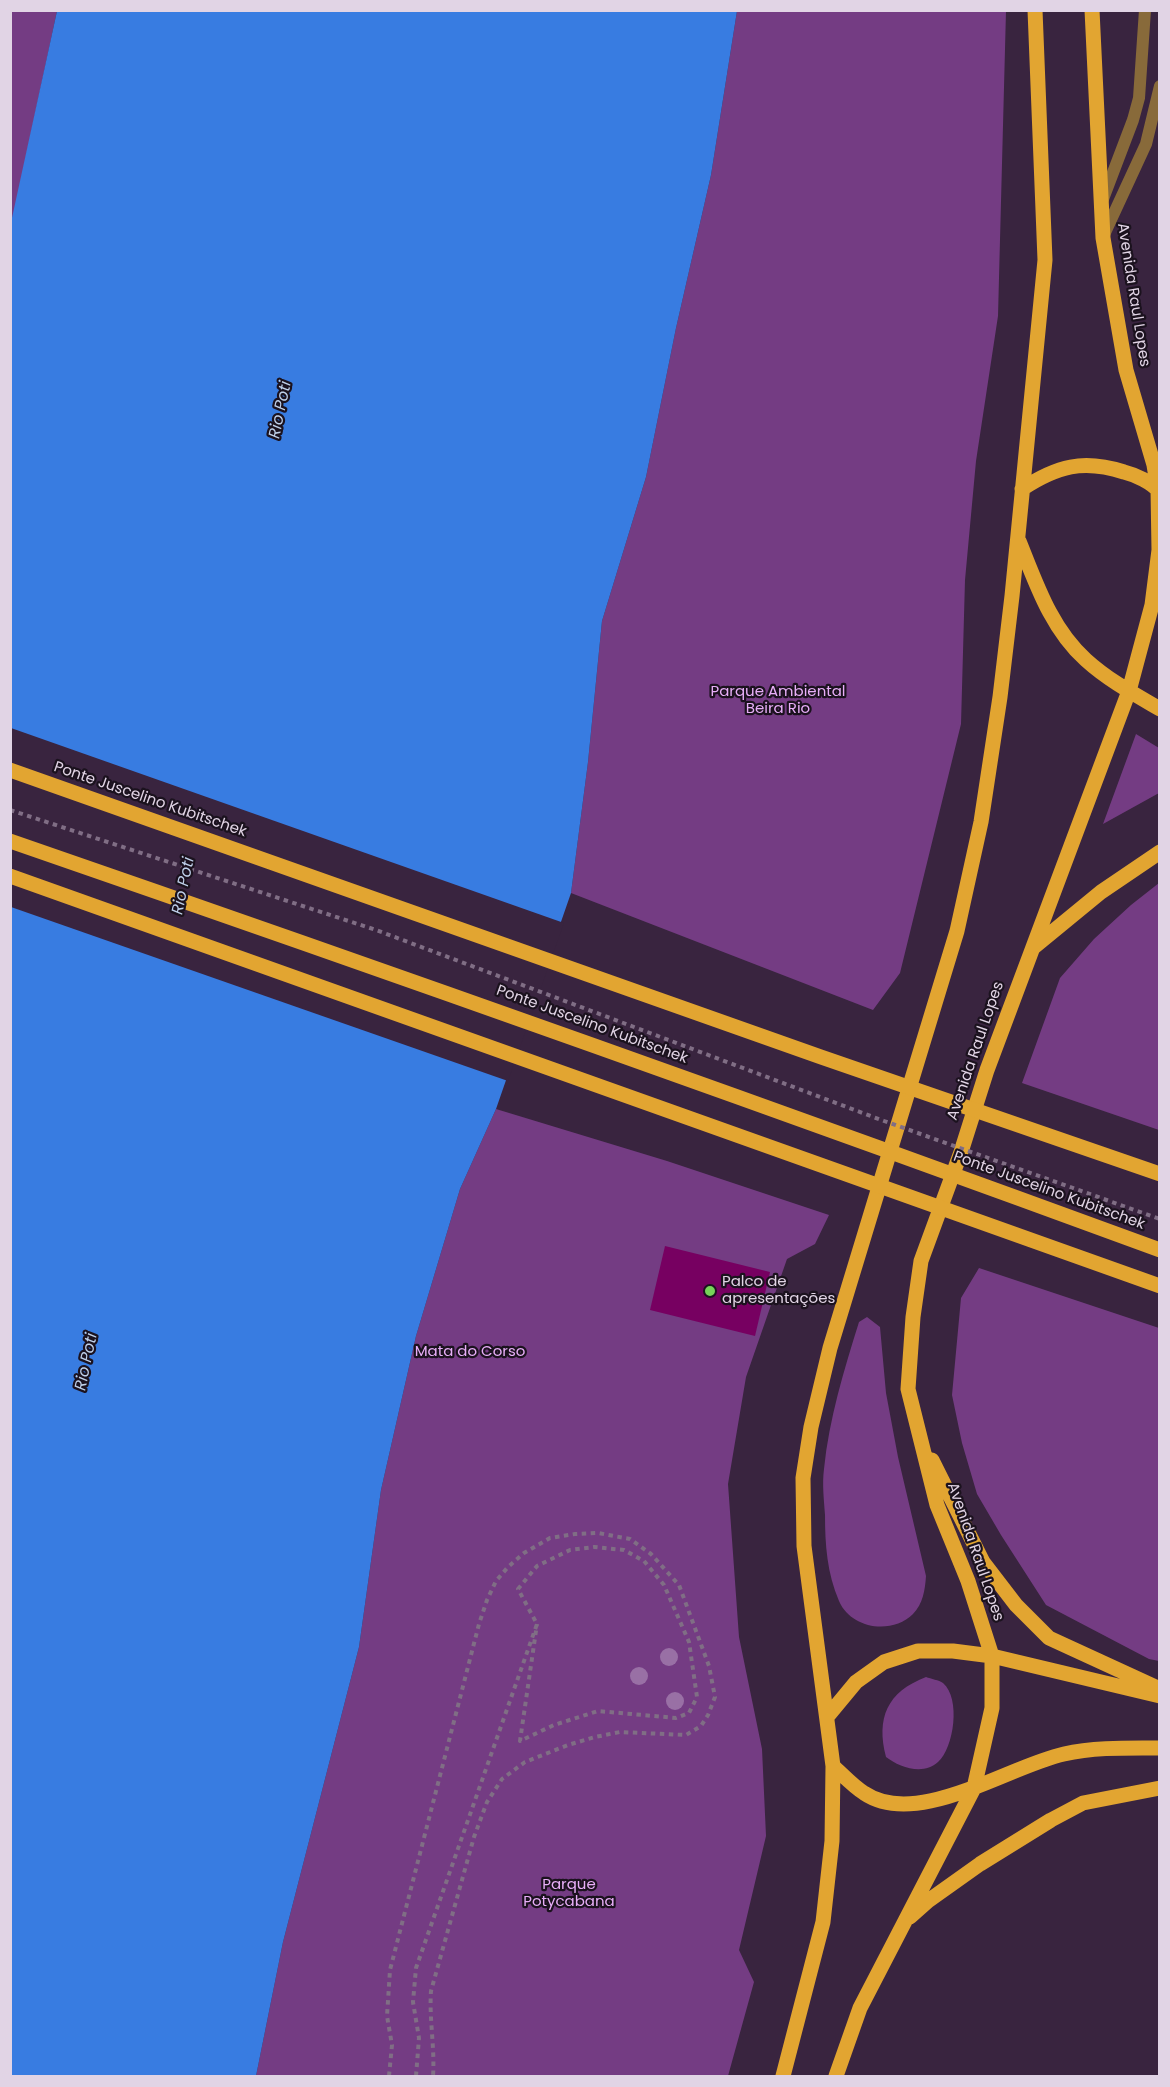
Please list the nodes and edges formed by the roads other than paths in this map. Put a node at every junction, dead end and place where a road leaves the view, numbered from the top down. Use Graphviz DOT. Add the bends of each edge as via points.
graph roads {
  1 [pos="1035,10"];
  2 [pos="1092,10"];
  3 [pos="1145,10"];
  4 [pos="1160,87"];
  5 [pos="1102,200"];
  6 [pos="1103,238"];
  7 [pos="1022,489"];
  8 [pos="1159,491"];
  9 [pos="1017,538"];
  10 [pos="1129,691"];
  11 [pos="1160,709"];
  12 [pos="10,770"];
  13 [pos="10,841"];
  14 [pos="1160,852"];
  15 [pos="10,876"];
  16 [pos="1032,948"];
  17 [pos="1160,1174"];
  18 [pos="1160,1250"];
  19 [pos="1160,1286"];
  20 [pos="920,1436"];
  21 [pos="992,1656"];
  22 [pos="1160,1689"];
  23 [pos="1160,1696"];
  24 [pos="827,1717"];
  25 [pos="1160,1748"];
  26 [pos="833,1766"];
  27 [pos="974,1788"];
  28 [pos="1160,1788"];
  29 [pos="903,1923"];
  30 [pos="841,2060"];
  31 [pos="783,2076"];
  32 [pos="836,2076"];
  33 [pos="843,2076"];
  1 -- 7 [label="main road" via="1045,260"];
  2 -- 5 [label="main road, Avenida Raul Lopes"];
  3 -- 5 [label="lane" via="1139,98"];
  4 -- 6 [label="lane" via="1146,144"];
  5 -- 6 [label="main road, Avenida Raul Lopes"];
  6 -- 8 [label="main road, Avenida Raul Lopes" via="1126,370"];
  7 -- 8 [label="main road" via="1044,474 1085,465 1135,475"];
  7 -- 9 [label="main road"];
  8 -- 10 [label="main road, Avenida Raul Lopes" via="1152,605"];
  9 -- 10 [label="main road" via="1057,626 1085,660"];
  9 -- 24 [label="main road" via="1000,697 981,822 959,920 830,1348 811,1427 803,1478 804,1546"];
  10 -- 11 [label="main road"];
  10 -- 16 [label="main road, Avenida Raul Lopes"];
  12 -- 17 [label="main road, Ponte Juscelino Kubitschek, bridge"];
  13 -- 18 [label="main road, Ponte Juscelino Kubitschek, bridge" via="801,1119"];
  14 -- 16 [label="main road" via="1101,892"];
  15 -- 19 [label="main road, bridge"];
  16 -- 20 [label="main road, Avenida Raul Lopes" via="921,1261 908,1389"];
  20 -- 21 [label="main road, Avenida Raul Lopes" via="937,1505 968,1581"];
  20 -- 22 [label="main road" via="983,1562 1016,1605 1049,1638"];
  21 -- 23 [label="main road"];
  21 -- 24 [label="main road" via="918,1651 884,1662 856,1682"];
  21 -- 27 [label="main road, Avenida Raul Lopes" via="992,1708"];
  24 -- 26 [label="main road"];
  25 -- 27 [label="main road" via="1064,1754 1018,1768"];
  26 -- 27 [label="main road" via="865,1794 893,1805 933,1801"];
  26 -- 31 [label="main road" via="832,1841 823,1922"];
  27 -- 29 [label="main road, Avenida Raul Lopes"];
  28 -- 29 [label="main road" via="1083,1803 1050,1820 972,1870"];
  29 -- 30 [label="main road, Avenida Raul Lopes" via="860,2008"];
  30 -- 32 [label="main road, Avenida Raul Lopes"];
  30 -- 33 [label="lane"];
}
